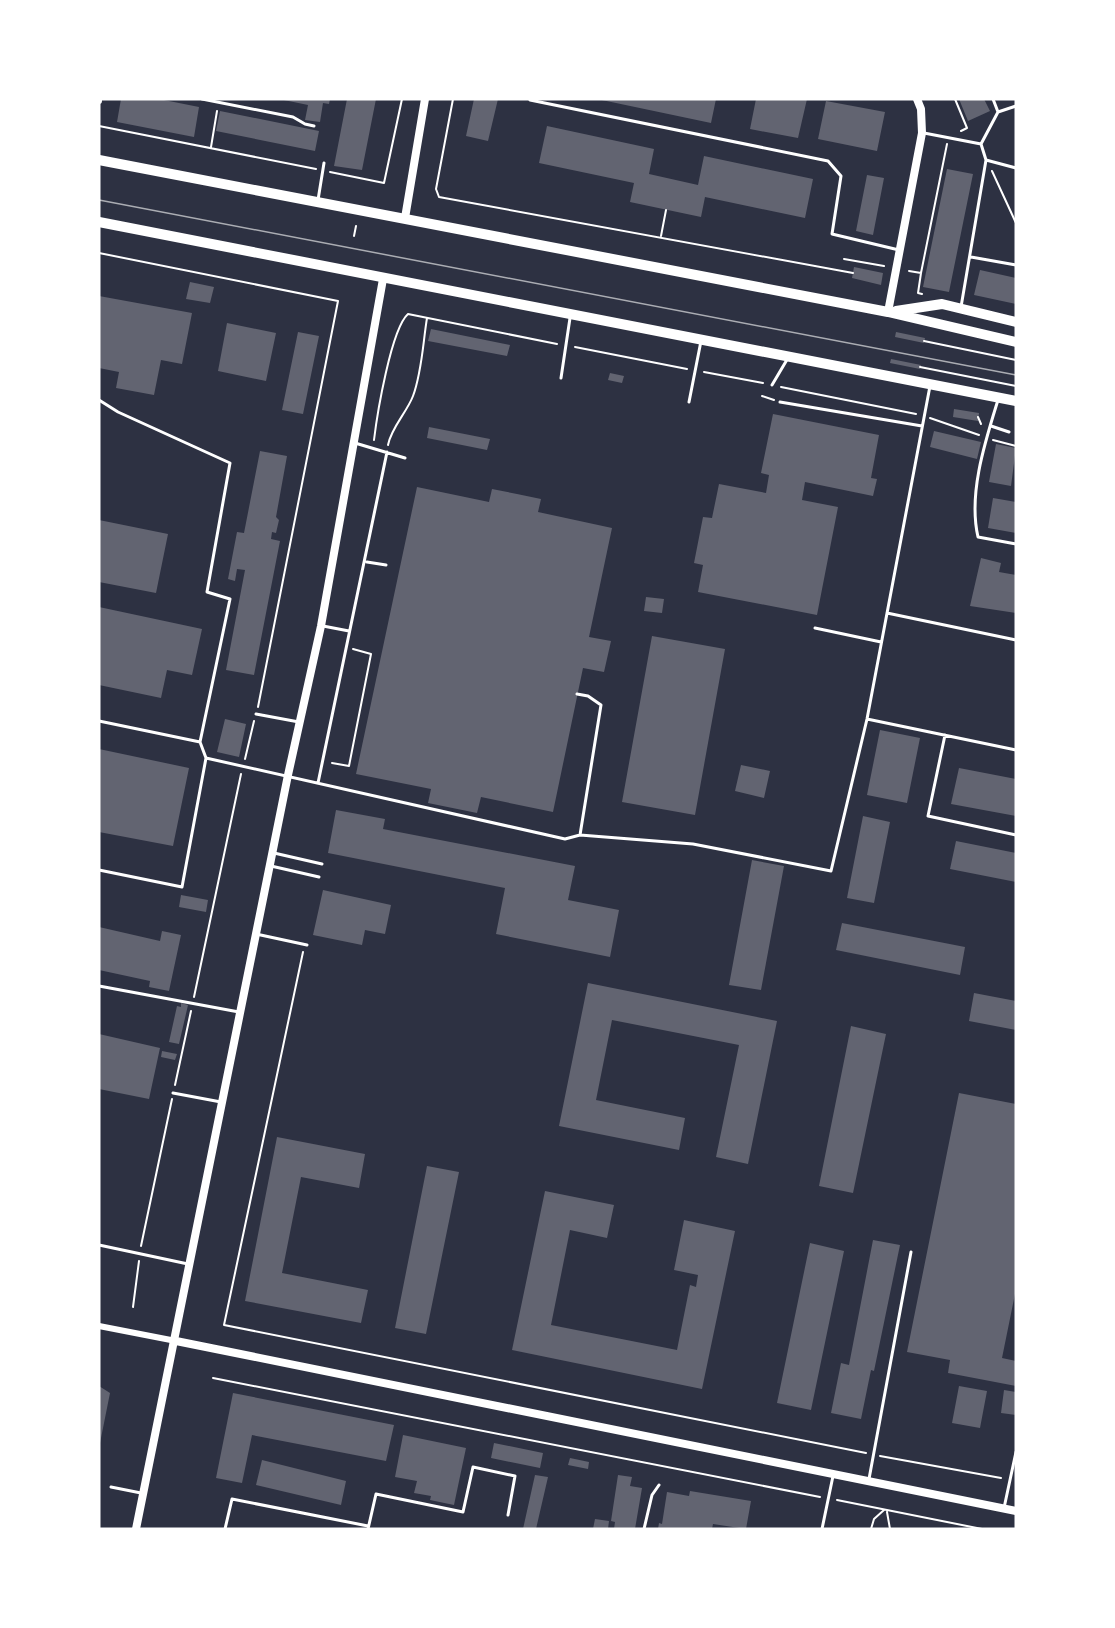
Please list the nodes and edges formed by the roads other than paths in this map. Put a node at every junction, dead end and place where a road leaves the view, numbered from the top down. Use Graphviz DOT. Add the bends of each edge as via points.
graph roads {
  1 [pos="202,99"];
  2 [pos="425,99"];
  3 [pos="917,99"];
  4 [pos="993,99"];
  5 [pos="213,100"];
  6 [pos="530,100"];
  7 [pos="1016,106"];
  8 [pos="998,112"];
  9 [pos="314,126"];
  10 [pos="922,133"];
  11 [pos="981,144"];
  12 [pos="99,160"];
  13 [pos="986,160"];
  14 [pos="324,163"];
  15 [pos="1016,168"];
  16 [pos="318,202"];
  17 [pos="405,218"];
  18 [pos="99,222"];
  19 [pos="900,250"];
  20 [pos="971,257"];
  21 [pos="1016,265"];
  22 [pos="383,279"];
  23 [pos="960,309"];
  24 [pos="888,312"];
  25 [pos="571,316"];
  26 [pos="1016,322"];
  27 [pos="701,340"];
  28 [pos="1016,342"];
  29 [pos="789,357"];
  30 [pos="561,378"];
  31 [pos="771,385"];
  32 [pos="930,385"];
  33 [pos="999,399"];
  34 [pos="99,400"];
  35 [pos="1016,401"];
  36 [pos="689,402"];
  37 [pos="780,402"];
  38 [pos="922,426"];
  39 [pos="990,426"];
  40 [pos="1009,432"];
  41 [pos="354,442"];
  42 [pos="387,452"];
  43 [pos="405,458"];
  44 [pos="1016,544"];
  45 [pos="366,562"];
  46 [pos="386,566"];
  47 [pos="887,613"];
  48 [pos="321,626"];
  49 [pos="815,628"];
  50 [pos="350,631"];
  51 [pos="1016,640"];
  52 [pos="881,642"];
  53 [pos="577,694"];
  54 [pos="256,714"];
  55 [pos="867,719"];
  56 [pos="99,721"];
  57 [pos="300,722"];
  58 [pos="945,735"];
  59 [pos="200,742"];
  60 [pos="1016,750"];
  61 [pos="206,758"];
  62 [pos="288,775"];
  63 [pos="318,783"];
  64 [pos="580,834"];
  65 [pos="1016,835"];
  66 [pos="272,853"];
  67 [pos="322,864"];
  68 [pos="270,866"];
  69 [pos="99,870"];
  70 [pos="320,877"];
  71 [pos="256,934"];
  72 [pos="306,944"];
  73 [pos="99,986"];
  74 [pos="240,1012"];
  75 [pos="173,1093"];
  76 [pos="222,1102"];
  77 [pos="99,1245"];
  78 [pos="911,1252"];
  79 [pos="190,1264"];
  80 [pos="99,1326"];
  81 [pos="176,1341"];
  82 [pos="1016,1452"];
  83 [pos="833,1474"];
  84 [pos="869,1481"];
  85 [pos="659,1485"];
  86 [pos="111,1487"];
  87 [pos="144,1493"];
  88 [pos="1004,1509"];
  89 [pos="1016,1511"];
  90 [pos="508,1515"];
  91 [pos="368,1527"];
  92 [pos="136,1529"];
  93 [pos="225,1529"];
  94 [pos="644,1529"];
  95 [pos="822,1529"];
  1 -- 5 [label="lane"];
  2 -- 17 [label="street"];
  3 -- 10 [label="street"];
  4 -- 8 [label="lane"];
  5 -- 9 [label="lane" via="293,117"];
  6 -- 19 [label="lane" via="828,161 841,176 832,234"];
  7 -- 8 [label="lane"];
  8 -- 11 [label="lane"];
  10 -- 11 [label="lane"];
  10 -- 19 [label="street"];
  11 -- 13 [label="lane"];
  12 -- 16 [label="main road"];
  13 -- 15 [label="lane"];
  13 -- 20 [label="lane"];
  14 -- 16 [label="lane"];
  16 -- 17 [label="main road"];
  17 -- 24 [label="main road"];
  18 -- 22 [label="main road"];
  19 -- 24 [label="street"];
  20 -- 21 [label="lane"];
  20 -- 23 [label="lane"];
  22 -- 25 [label="main road"];
  22 -- 41 [label="street"];
  23 -- 24 [label="main road" via="942,304"];
  23 -- 26 [label="main road"];
  24 -- 28 [label="main road"];
  25 -- 27 [label="main road"];
  25 -- 30 [label="lane"];
  27 -- 29 [label="main road"];
  27 -- 36 [label="lane"];
  29 -- 31 [label="lane"];
  29 -- 32 [label="main road"];
  32 -- 33 [label="main road"];
  32 -- 38 [label="lane"];
  33 -- 35 [label="main road"];
  33 -- 39 [label="lane"];
  34 -- 59 [label="lane" via="230,463 207,592 230,599"];
  37 -- 38 [label="lane"];
  38 -- 47 [label="lane"];
  39 -- 40 [label="lane"];
  39 -- 44 [label="lane" via="974,519 978,537"];
  41 -- 42 [label="lane"];
  41 -- 48 [label="street"];
  42 -- 43 [label="lane"];
  42 -- 45 [label="lane"];
  45 -- 46 [label="lane"];
  45 -- 50 [label="lane"];
  47 -- 51 [label="lane"];
  47 -- 52 [label="lane"];
  48 -- 50 [label="lane"];
  48 -- 57 [label="street"];
  49 -- 52 [label="lane"];
  50 -- 63 [label="lane"];
  52 -- 55 [label="lane"];
  53 -- 64 [label="lane" via="601,705"];
  54 -- 57 [label="lane"];
  55 -- 58 [label="lane"];
  55 -- 64 [label="lane" via="831,871 693,844"];
  56 -- 59 [label="lane"];
  57 -- 62 [label="street"];
  58 -- 60 [label="lane"];
  58 -- 65 [label="lane" via="928,816"];
  59 -- 61 [label="lane"];
  61 -- 62 [label="lane"];
  61 -- 69 [label="lane" via="182,887"];
  62 -- 63 [label="lane"];
  62 -- 66 [label="street"];
  63 -- 64 [label="lane" via="566,839"];
  66 -- 67 [label="lane"];
  66 -- 68 [label="street"];
  68 -- 70 [label="lane"];
  68 -- 71 [label="street"];
  71 -- 72 [label="lane"];
  71 -- 74 [label="street"];
  73 -- 74 [label="lane"];
  74 -- 76 [label="street"];
  75 -- 76 [label="lane"];
  76 -- 79 [label="street"];
  77 -- 79 [label="lane"];
  78 -- 84 [label="lane"];
  79 -- 81 [label="street"];
  80 -- 81 [label="street"];
  81 -- 83 [label="street"];
  81 -- 87 [label="street"];
  82 -- 88 [label="lane"];
  83 -- 84 [label="street"];
  83 -- 95 [label="lane"];
  84 -- 88 [label="street"];
  85 -- 94 [label="lane" via="652,1495"];
  86 -- 87 [label="lane"];
  87 -- 92 [label="street"];
  88 -- 89 [label="street"];
  90 -- 91 [label="lane" via="515,1476 473,1467 463,1512 375,1494"];
  91 -- 93 [label="lane" via="232,1499"];
}
